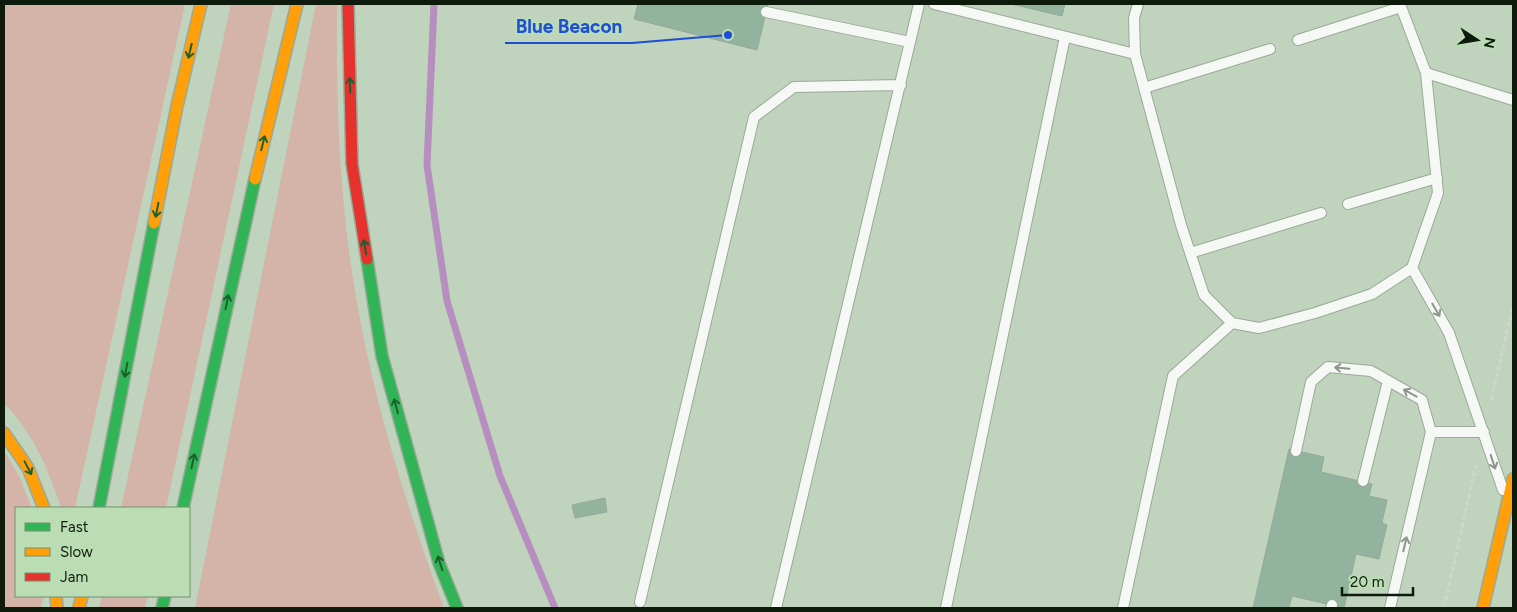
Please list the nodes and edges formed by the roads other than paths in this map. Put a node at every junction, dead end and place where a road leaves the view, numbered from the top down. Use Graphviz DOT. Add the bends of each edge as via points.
graph roads {
  1 [pos="201,4"];
  2 [pos="297,4"];
  3 [pos="348,4"];
  4 [pos="919,4"];
  5 [pos="934,4"];
  6 [pos="1138,4"];
  7 [pos="1400,5"];
  8 [pos="766,12"];
  9 [pos="1065,37"];
  10 [pos="1298,40"];
  11 [pos="910,42"];
  12 [pos="1270,49"];
  13 [pos="1134,54"];
  14 [pos="1426,73"];
  15 [pos="901,85"];
  16 [pos="1144,88"];
  17 [pos="1513,100"];
  18 [pos="1437,178"];
  19 [pos="1348,204"];
  20 [pos="1321,213"];
  21 [pos="1190,253"];
  22 [pos="1412,268"];
  23 [pos="1232,323"];
  24 [pos="1388,381"];
  25 [pos="1431,432"];
  26 [pos="1484,432"];
  27 [pos="4,433"];
  28 [pos="1296,451"];
  29 [pos="1513,479"];
  30 [pos="1363,482"];
  31 [pos="1508,504"];
  32 [pos="44,507"];
  33 [pos="99,507"];
  34 [pos="183,507"];
  35 [pos="640,602"];
  36 [pos="457,608"];
  37 [pos="776,608"];
  38 [pos="946,608"];
  39 [pos="1123,608"];
  40 [pos="1390,608"];
  41 [pos="1483,608"];
  1 -- 33 [label="main road, one-way" via="177,106"];
  34 -- 2 [label="main road, one-way" via="247,211"];
  36 -- 3 [label="main road, one-way" via="439,563 382,356 352,164"];
  4 -- 11 [label="lane"];
  5 -- 9 [label="lane"];
  6 -- 13 [label="lane" via="1134,18"];
  7 -- 10 [label="lane"];
  7 -- 14 [label="lane"];
  8 -- 11 [label="lane"];
  9 -- 13 [label="lane"];
  9 -- 38 [label="lane"];
  11 -- 15 [label="lane"];
  12 -- 16 [label="lane"];
  13 -- 16 [label="lane"];
  14 -- 17 [label="lane"];
  14 -- 18 [label="lane"];
  15 -- 35 [label="lane" via="794,87 754,117"];
  15 -- 37 [label="lane"];
  16 -- 21 [label="lane"];
  18 -- 19 [label="lane"];
  18 -- 22 [label="lane" via="1438,193"];
  20 -- 21 [label="lane"];
  21 -- 23 [label="lane" via="1204,295"];
  22 -- 23 [label="lane" via="1372,294 1315,313 1259,328"];
  22 -- 26 [label="lane, one-way" via="1449,333"];
  23 -- 39 [label="lane" via="1173,376"];
  25 -- 24 [label="lane, one-way" via="1422,400"];
  24 -- 28 [label="lane, one-way" via="1370,371 1328,367 1310,382"];
  24 -- 30 [label="lane"];
  25 -- 26 [label="lane"];
  40 -- 25 [label="lane, one-way"];
  26 -- 31 [label="lane, one-way"];
  27 -- 32 [label="main road, one-way" via="16,445 38,488"];
  29 -- 31 [label="main road"];
  31 -- 41 [label="main road"];
}
